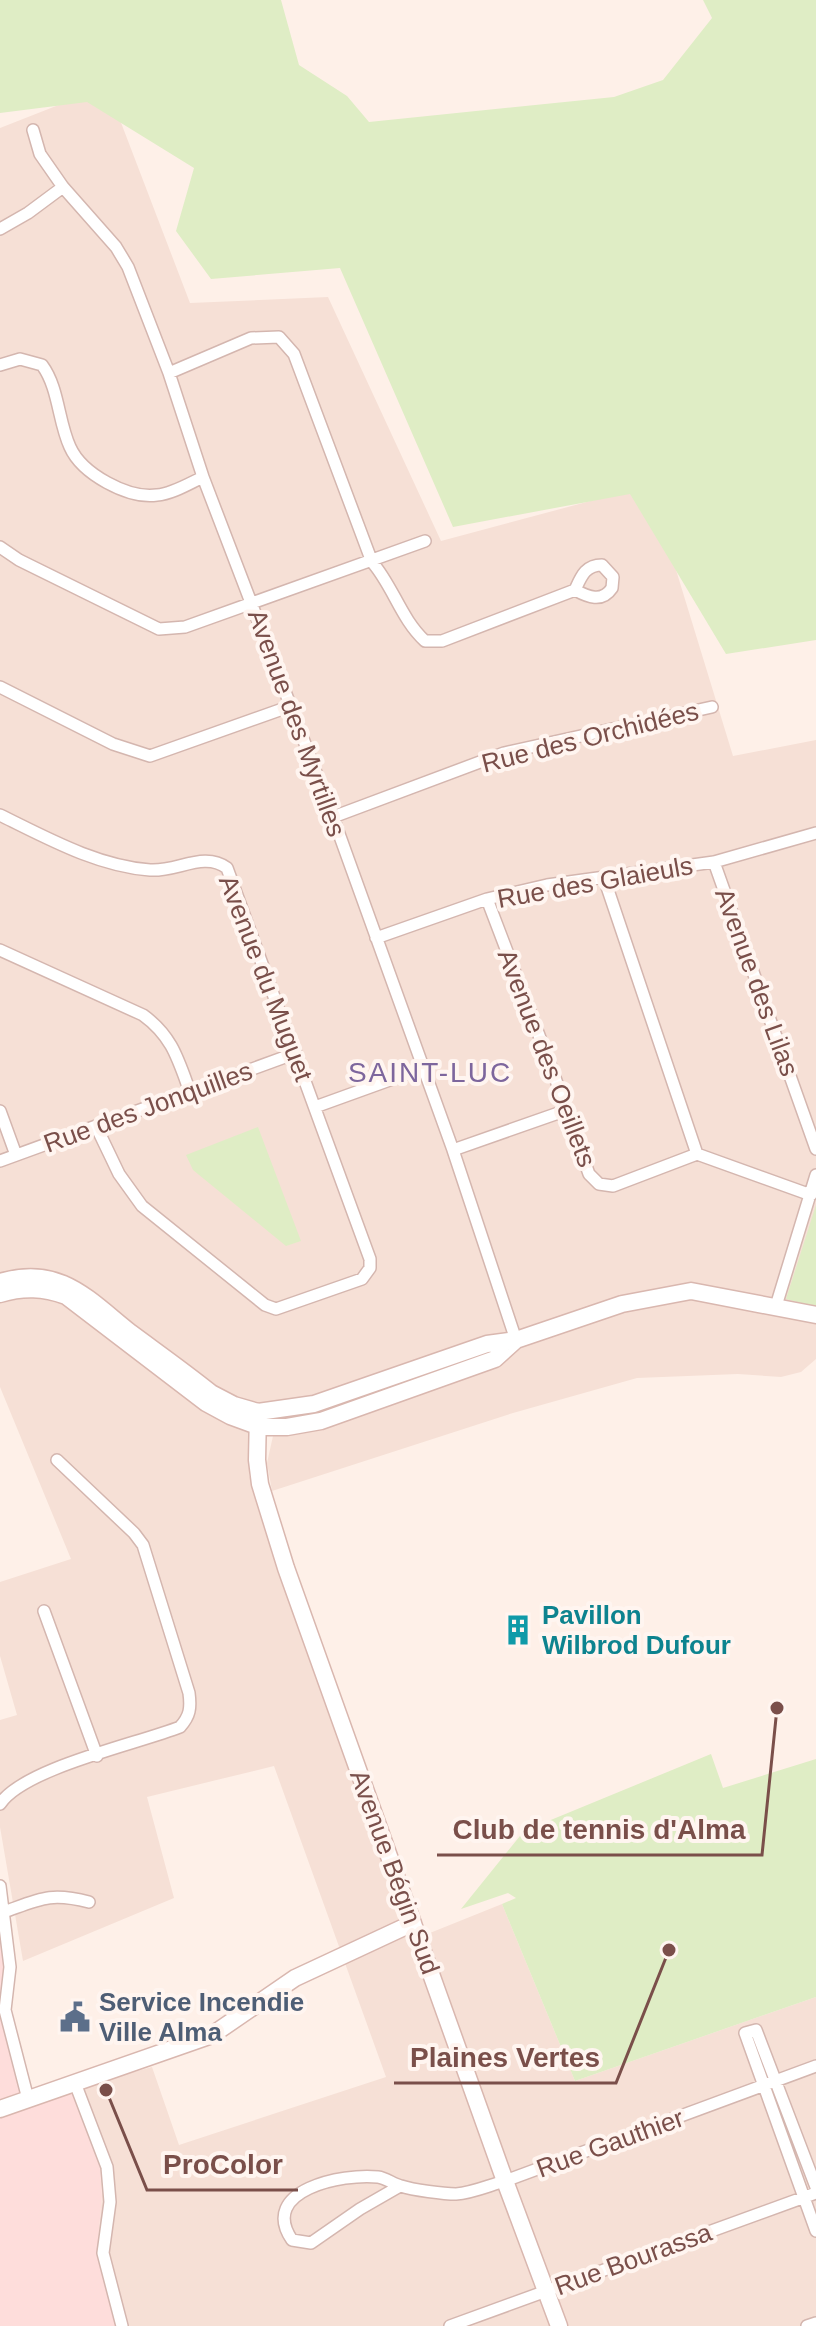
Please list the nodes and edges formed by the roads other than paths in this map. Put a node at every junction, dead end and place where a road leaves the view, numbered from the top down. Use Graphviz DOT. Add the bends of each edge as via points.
graph roads {
  1 [pos="33,130"];
  2 [pos="63,187"];
  3 [pos="0,229"];
  4 [pos="0,365"];
  5 [pos="169,373"];
  6 [pos="203,477"];
  7 [pos="425,541"];
  8 [pos="0,547"];
  9 [pos="372,562"];
  10 [pos="575,590"];
  11 [pos="253,603"];
  12 [pos="0,687"];
  13 [pos="291,706"];
  14 [pos="712,707"];
  15 [pos="0,815"];
  16 [pos="333,817"];
  17 [pos="816,833"];
  18 [pos="714,862"];
  19 [pos="604,878"];
  20 [pos="487,899"];
  21 [pos="376,938"];
  22 [pos="0,950"];
  23 [pos="296,1053"];
  24 [pos="423,1068"];
  25 [pos="190,1092"];
  26 [pos="315,1107"];
  27 [pos="567,1110"];
  28 [pos="0,1111"];
  29 [pos="810,1114"];
  30 [pos="96,1126"];
  31 [pos="816,1149"];
  32 [pos="453,1150"];
  33 [pos="697,1154"];
  34 [pos="16,1155"];
  35 [pos="0,1161"];
  36 [pos="816,1175"];
  37 [pos="811,1195"];
  38 [pos="0,1282"];
  39 [pos="0,1294"];
  40 [pos="776,1306"];
  41 [pos="816,1315"];
  42 [pos="516,1340"];
  43 [pos="259,1420"];
  44 [pos="57,1460"];
  45 [pos="44,1611"];
  46 [pos="97,1756"];
  47 [pos="0,1804"];
  48 [pos="0,1886"];
  49 [pos="89,1902"];
  50 [pos="4,1912"];
  51 [pos="413,1923"];
  52 [pos="816,2066"];
  53 [pos="775,2082"];
  54 [pos="75,2083"];
  55 [pos="762,2087"];
  56 [pos="28,2099"];
  57 [pos="0,2109"];
  58 [pos="505,2181"];
  59 [pos="400,2186"];
  60 [pos="816,2190"];
  61 [pos="804,2198"];
  62 [pos="816,2231"];
  63 [pos="546,2291"];
  64 [pos="816,2323"];
  65 [pos="122,2326"];
  66 [pos="450,2326"];
  67 [pos="559,2326"];
  68 [pos="807,2326"];
  1 -- 2 [label="street, Avenue des Myrtilles" via="40,154"];
  2 -- 3 [label="street"];
  2 -- 5 [label="street, Avenue des Myrtilles" via="128,267"];
  4 -- 6 [label="street" via="20,359 42,365 70,448 104,481 157,496"];
  5 -- 6 [label="street, Avenue des Myrtilles"];
  5 -- 9 [label="street" via="251,338 279,337 294,354"];
  6 -- 11 [label="street, Avenue des Myrtilles"];
  7 -- 9 [label="street"];
  8 -- 11 [label="street" via="159,629 185,627"];
  9 -- 10 [label="street" via="412,629 425,641 452,637"];
  9 -- 11 [label="street"];
  11 -- 13 [label="street, Avenue des Myrtilles"];
  12 -- 13 [label="street" via="113,744 150,756"];
  13 -- 16 [label="street, Avenue des Myrtilles"];
  14 -- 16 [label="street, Rue des Orchidées" via="504,753"];
  15 -- 23 [label="street, Avenue du Muguet" via="116,866 165,870 210,861 227,868"];
  16 -- 21 [label="street, Avenue des Myrtilles"];
  17 -- 18 [label="street, Rue des Glaieuls"];
  18 -- 19 [label="street, Rue des Glaieuls"];
  18 -- 29 [label="street, Avenue des Lilas"];
  19 -- 20 [label="street, Rue des Glaieuls"];
  19 -- 33 [label="street"];
  20 -- 21 [label="street, Rue des Glaieuls"];
  20 -- 27 [label="street, Avenue des Oeillets"];
  21 -- 24 [label="street, Avenue des Myrtilles"];
  22 -- 25 [label="street" via="159,1026"];
  23 -- 25 [label="street, Rue des Jonquilles"];
  23 -- 26 [label="street, Avenue du Muguet"];
  24 -- 26 [label="street"];
  24 -- 32 [label="street, Avenue des Myrtilles"];
  25 -- 30 [label="street, Rue des Jonquilles"];
  26 -- 30 [label="street, Avenue du Muguet" via="370,1268 362,1279 276,1309 142,1206"];
  27 -- 32 [label="street"];
  27 -- 33 [label="street, Avenue des Oeillets" via="589,1174 599,1184 613,1186"];
  28 -- 34 [label="street"];
  29 -- 31 [label="street, Avenue des Lilas"];
  30 -- 34 [label="street, Rue des Jonquilles"];
  32 -- 42 [label="street, Avenue des Myrtilles"];
  33 -- 37 [label="street"];
  34 -- 35 [label="street, Rue des Jonquilles"];
  36 -- 37 [label="street"];
  37 -- 40 [label="street"];
  38 -- 43 [label="street" via="40,1276 74,1287 211,1393"];
  39 -- 43 [label="street" via="19,1288 66,1296 206,1403 230,1416"];
  40 -- 41 [label="street"];
  40 -- 42 [label="street" via="691,1291 622,1304"];
  42 -- 43 [label="street" via="495,1359 321,1421 287,1427"];
  43 -- 51 [label="street, Avenue Bégin Sud" via="257,1460 264,1498"];
  44 -- 46 [label="street" via="143,1545 189,1693 191,1708 180,1727"];
  45 -- 46 [label="street"];
  46 -- 47 [label="street" via="29,1780"];
  48 -- 50 [label="street"];
  49 -- 50 [label="street" via="50,1896"];
  50 -- 56 [label="street" via="10,1967 5,2010"];
  51 -- 54 [label="street" via="295,1978 212,2035"];
  51 -- 58 [label="street, Avenue Bégin Sud"];
  52 -- 53 [label="street, Rue Gauthier"];
  53 -- 55 [label="street, Rue Gauthier"];
  53 -- 55 [label="street" via="756,2030 745,2033"];
  53 -- 60 [label="street"];
  54 -- 56 [label="street"];
  54 -- 65 [label="street" via="107,2167 110,2202 103,2253"];
  55 -- 58 [label="street, Rue Gauthier"];
  55 -- 61 [label="street"];
  56 -- 57 [label="street"];
  58 -- 59 [label="street, Rue Gauthier" via="456,2194"];
  58 -- 63 [label="street, Avenue Bégin Sud"];
  59 -- 59 [label="street, Rue Gauthier" via="381,2177 364,2177 314,2187 291,2198 284,2210 284,2228 292,2240 311,2243"];
  60 -- 61 [label="street, Rue Bourassa"];
  61 -- 62 [label="street"];
  61 -- 63 [label="street, Rue Bourassa"];
  63 -- 66 [label="street, Rue Bourassa"];
  63 -- 67 [label="street, Avenue Bégin Sud"];
  64 -- 68 [label="street"];
}
